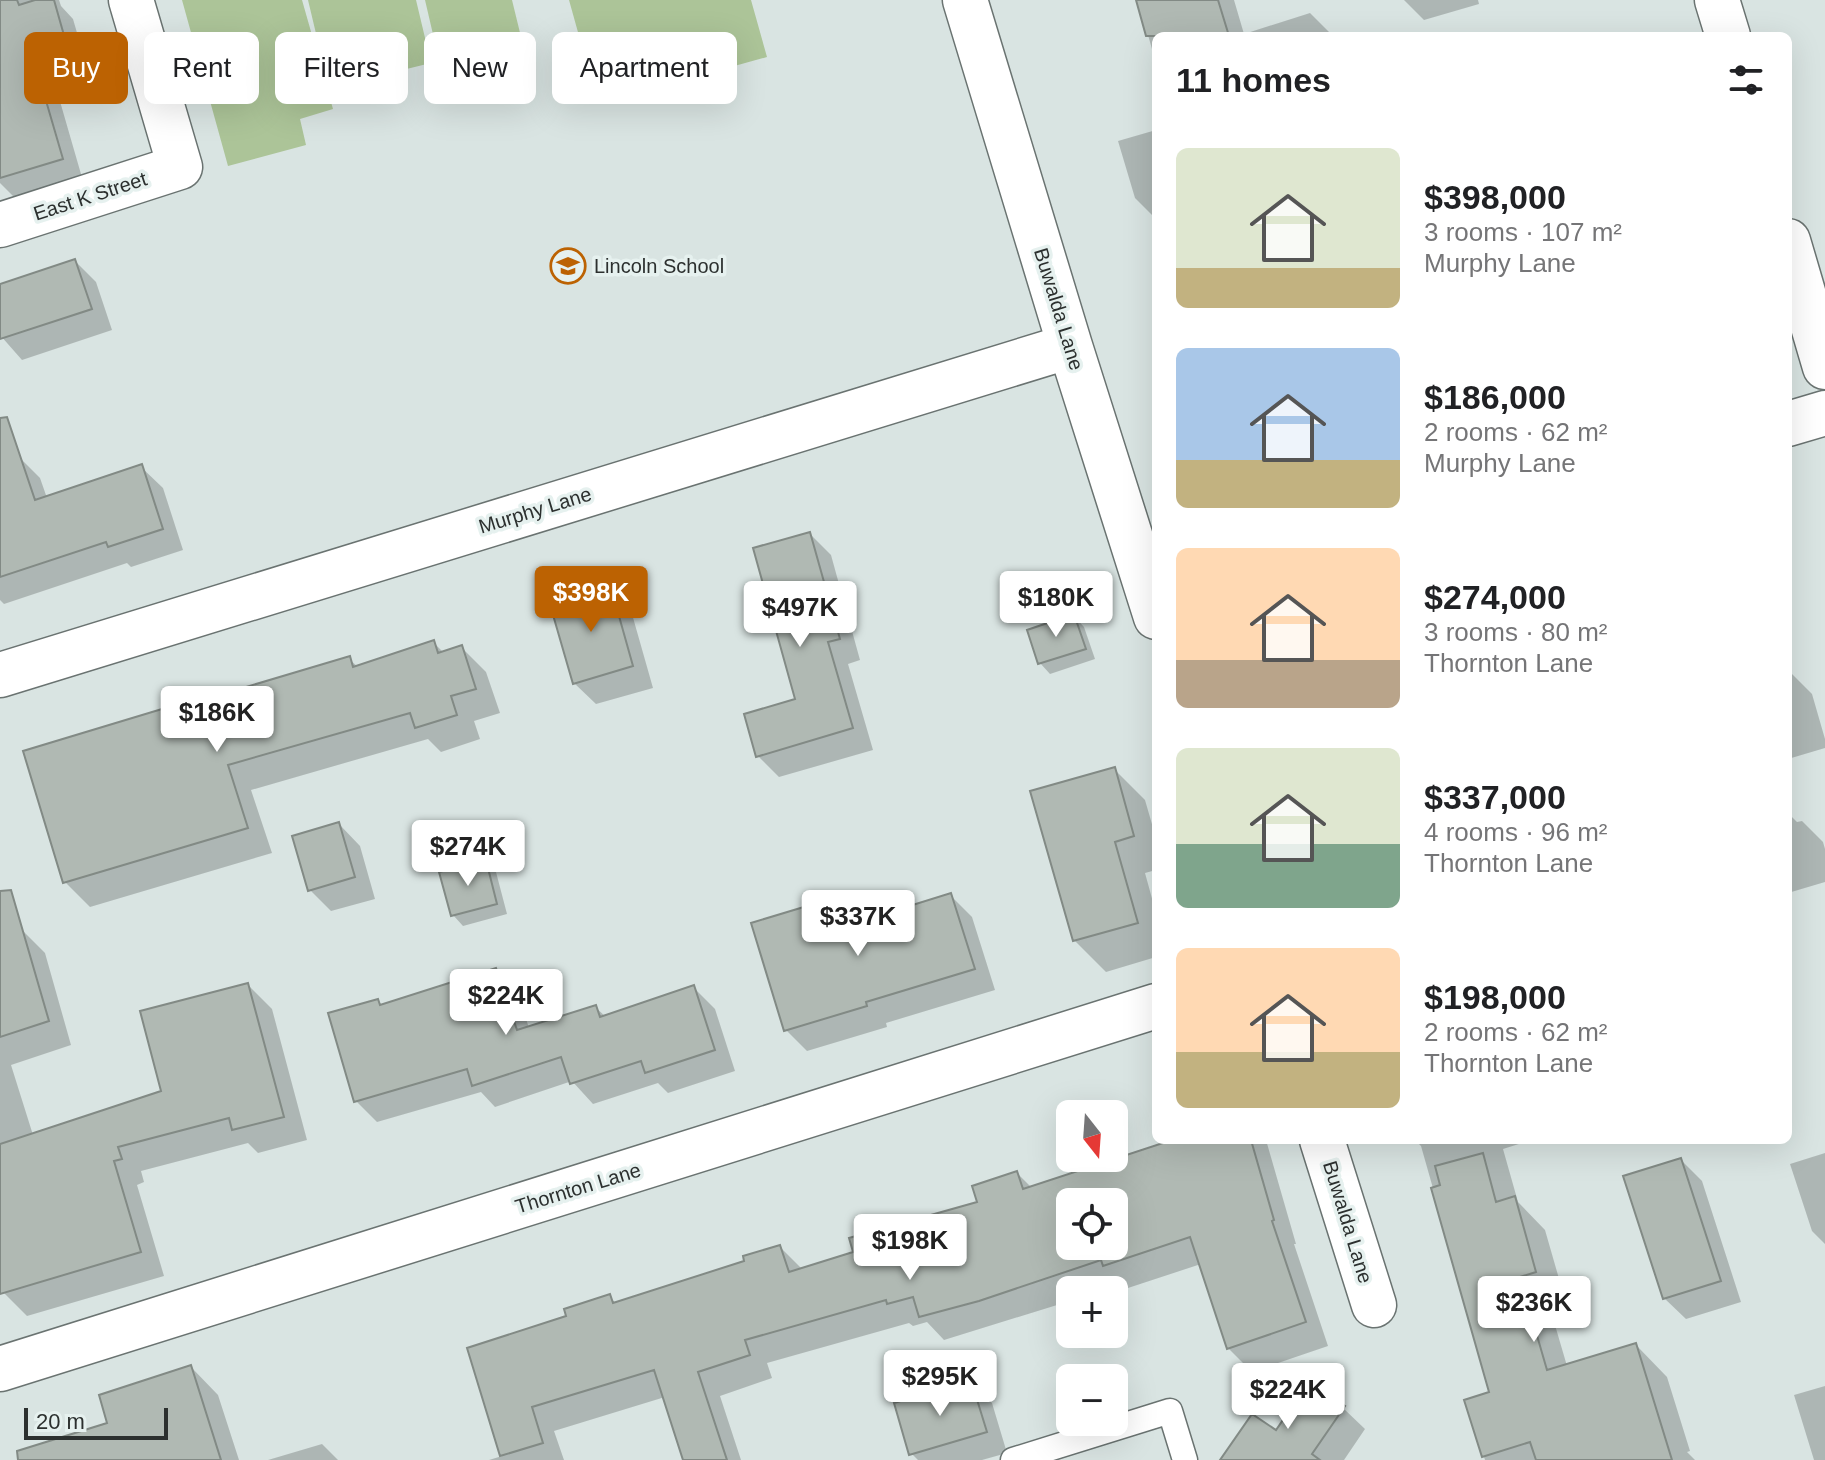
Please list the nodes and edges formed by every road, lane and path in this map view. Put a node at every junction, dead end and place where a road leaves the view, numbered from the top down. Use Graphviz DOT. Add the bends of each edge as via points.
graph roads {
  1 [pos="131,0"];
  2 [pos="965,0"];
  3 [pos="1717,0"];
  4 [pos="1727,32"];
  5 [pos="0,225"];
  6 [pos="1792,255"];
  7 [pos="1070,346"];
  8 [pos="1825,367"];
  9 [pos="1825,413"];
  10 [pos="1792,423"];
  11 [pos="1152,604"];
  12 [pos="0,675"];
  13 [pos="1152,1007"];
  14 [pos="1323,1144"];
  15 [pos="1374,1305"];
  16 [pos="0,1369"];
  17 [pos="1013,1460"];
  18 [pos="1185,1460"];
  1 -- 5 [label="street, East K Street" via="180,167"];
  2 -- 7 [label="street, Buwalda Lane"];
  3 -- 4 [label="street"];
  6 -- 8 [label="street"];
  7 -- 11 [label="street, Buwalda Lane"];
  7 -- 12 [label="street, Murphy Lane"];
  9 -- 10 [label="street"];
  13 -- 16 [label="street, Thornton Lane"];
  14 -- 15 [label="street, Buwalda Lane"];
  17 -- 18 [label="lane" via="1170,1411"];
}
